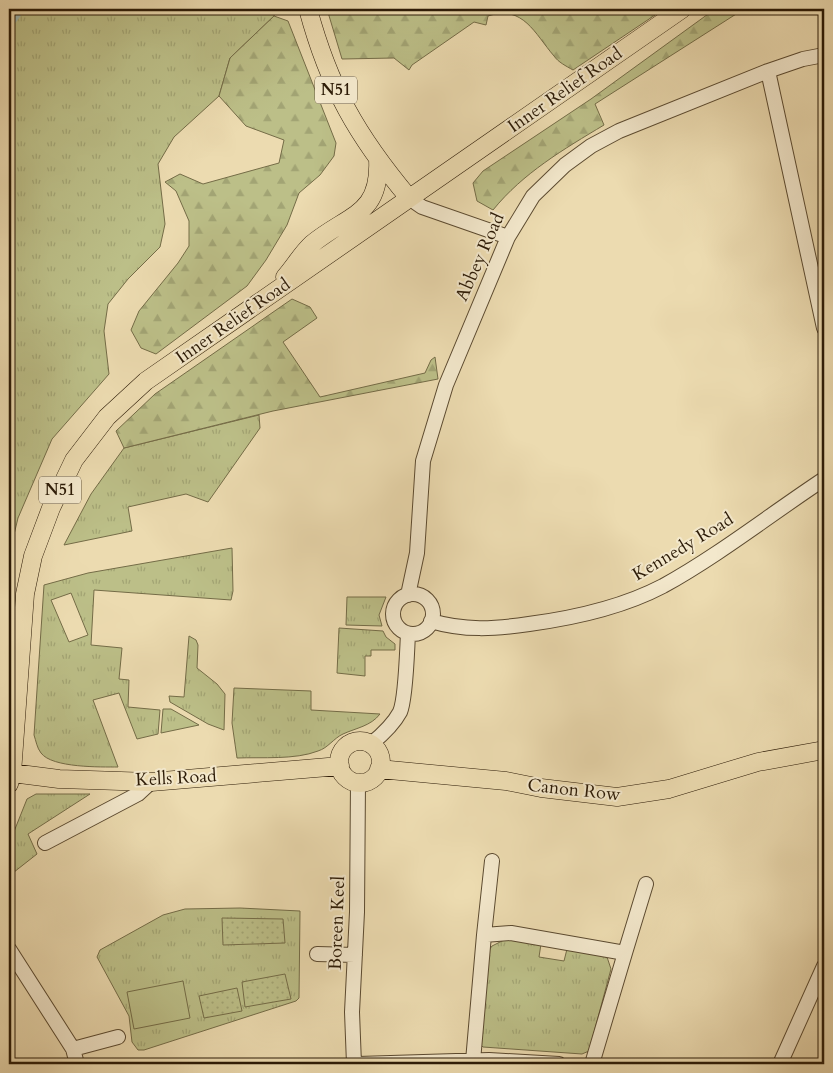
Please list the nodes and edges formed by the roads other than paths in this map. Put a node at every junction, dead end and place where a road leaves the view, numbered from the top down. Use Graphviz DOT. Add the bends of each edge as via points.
graph roads {
  1 [pos="682,9"];
  2 [pos="309,11"];
  3 [pos="824,55"];
  4 [pos="768,71"];
  5 [pos="378,159"];
  6 [pos="409,198"];
  7 [pos="508,237"];
  8 [pos="270,296"];
  9 [pos="824,328"];
  10 [pos="824,479"];
  11 [pos="408,595"];
  12 [pos="431,621"];
  13 [pos="408,634"];
  14 [pos="371,744"];
  15 [pos="824,750"];
  16 [pos="340,766"];
  17 [pos="379,769"];
  18 [pos="10,779"];
  19 [pos="151,782"];
  20 [pos="358,782"];
  21 [pos="45,843"];
  22 [pos="492,861"];
  23 [pos="646,884"];
  24 [pos="484,934"];
  25 [pos="9,949"];
  26 [pos="625,953"];
  27 [pos="317,954"];
  28 [pos="355,955"];
  29 [pos="824,966"];
  30 [pos="118,1037"];
  31 [pos="73,1049"];
  32 [pos="473,1061"];
  33 [pos="523,1063"];
  34 [pos="77,1064"];
  35 [pos="356,1064"];
  36 [pos="559,1064"];
  37 [pos="592,1064"];
  38 [pos="780,1064"];
  1 -- 6 [label="main road, Inner Relief Road"];
  2 -- 5 [label="main road, N51" via="342,103"];
  3 -- 4 [label="street, Abbey Road"];
  4 -- 7 [label="street, Abbey Road" via="668,110 591,146 539,190"];
  4 -- 9 [label="street"];
  5 -- 6 [label="main road, N51"];
  5 -- 8 [label="main road" via="377,184 368,205 311,245"];
  6 -- 7 [label="street" via="422,207"];
  6 -- 8 [label="main road, Inner Relief Road / N51"];
  7 -- 11 [label="street, Abbey Road" via="446,385 423,461 417,553"];
  8 -- 18 [label="main road, Inner Relief Road / N51" via="146,381 107,417 74,460 51,508 25,594"];
  10 -- 12 [label="street, Kennedy Road" via="663,585 620,604 506,627 476,629"];
  11 -- 12 [label="street" via="420,596 430,604"];
  11 -- 13 [label="street" via="397,602 393,614 397,626"];
  12 -- 13 [label="street" via="424,630"];
  13 -- 14 [label="street" via="400,711 389,728"];
  14 -- 16 [label="main road" via="358,741 346,747 339,759"];
  14 -- 17 [label="main road" via="380,755"];
  15 -- 17 [label="main road, Canon Row" via="758,762 669,789 617,798 488,779"];
  16 -- 19 [label="main road, Kells Road"];
  16 -- 20 [label="main road" via="346,777"];
  17 -- 20 [label="main road" via="371,779"];
  18 -- 19 [label="main road, Kells Road"];
  19 -- 21 [label="street" via="138,794"];
  20 -- 28 [label="street, Boreen Keel"];
  22 -- 24 [label="street"];
  23 -- 26 [label="street"];
  24 -- 26 [label="street" via="511,933"];
  24 -- 32 [label="street"];
  25 -- 31 [label="street"];
  26 -- 37 [label="street"];
  27 -- 28 [label="street"];
  28 -- 35 [label="street, Boreen Keel" via="352,1012"];
  29 -- 38 [label="street"];
  30 -- 31 [label="street"];
  31 -- 34 [label="street"];
  32 -- 33 [label="street"];
  32 -- 35 [label="street"];
  33 -- 36 [label="street"];
}
